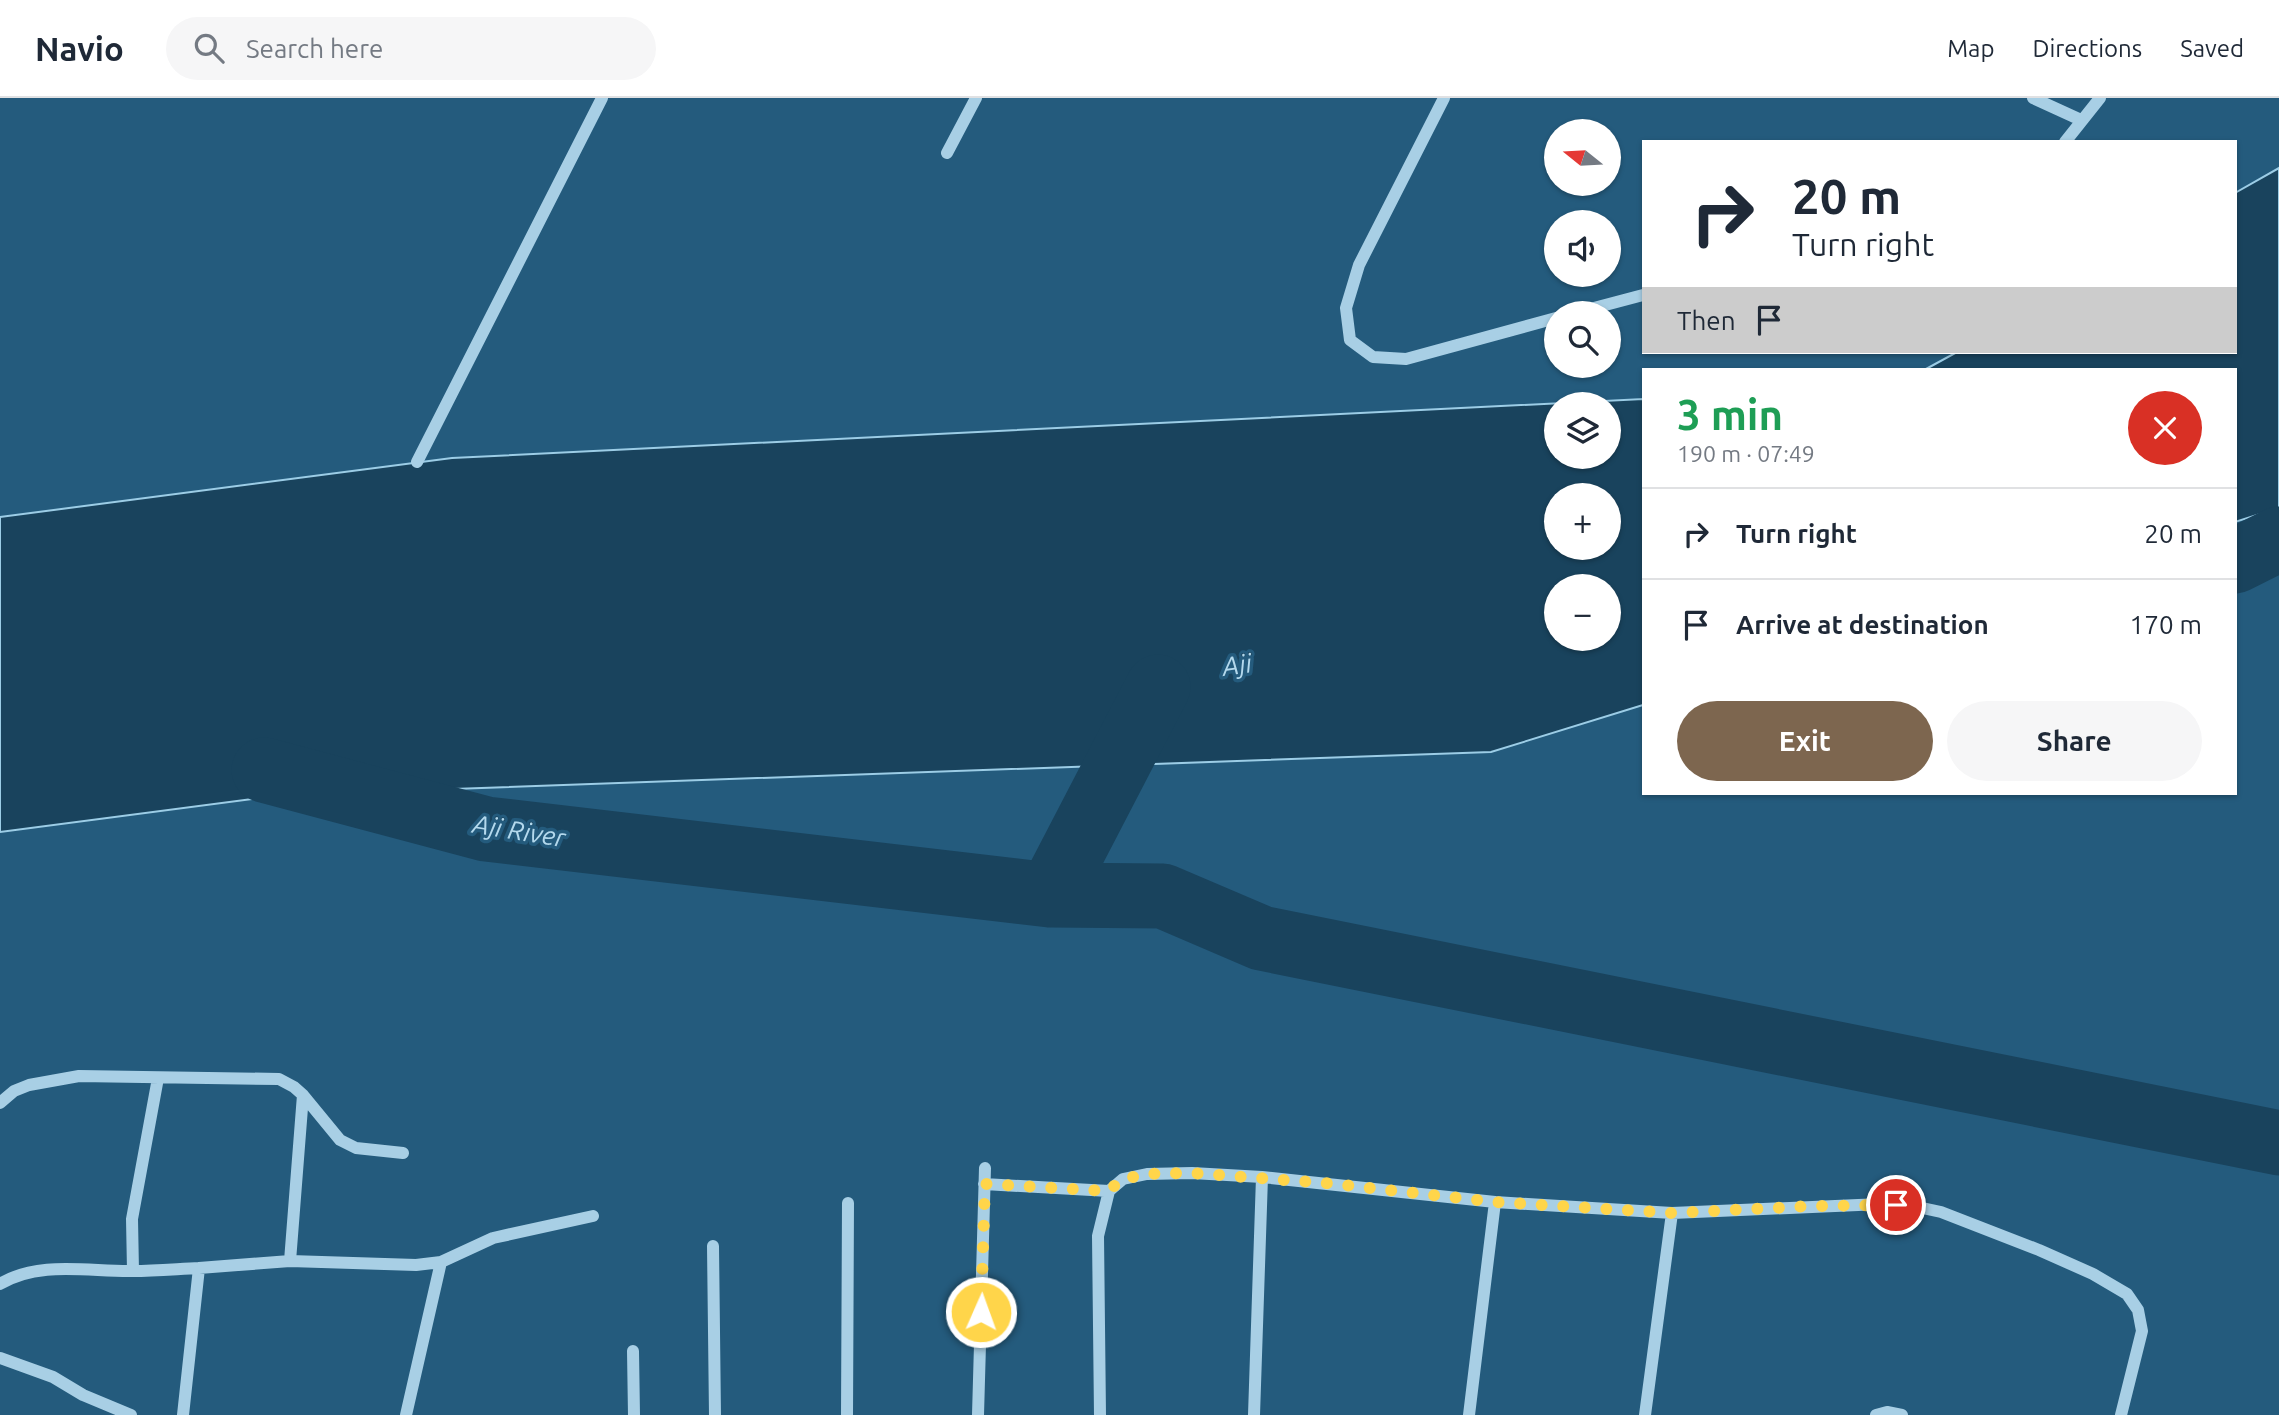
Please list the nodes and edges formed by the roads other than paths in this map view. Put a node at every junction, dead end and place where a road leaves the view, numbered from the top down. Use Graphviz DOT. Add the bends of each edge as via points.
graph roads {
  1 [pos="602,98"];
  2 [pos="976,98"];
  3 [pos="1444,98"];
  4 [pos="2034,98"];
  5 [pos="2100,98"];
  6 [pos="2081,120"];
  7 [pos="2066,140"];
  8 [pos="947,153"];
  9 [pos="1642,295"];
  10 [pos="1620,301"];
  11 [pos="1544,321"];
  12 [pos="416,462"];
  13 [pos="159,1078"];
  14 [pos="303,1096"];
  15 [pos="0,1103"];
  16 [pos="403,1153"];
  17 [pos="985,1168"];
  18 [pos="1262,1177"];
  19 [pos="985,1184"];
  20 [pos="1108,1191"];
  21 [pos="1495,1202"];
  22 [pos="848,1203"];
  23 [pos="1672,1213"];
  24 [pos="593,1216"];
  25 [pos="713,1246"];
  26 [pos="290,1261"];
  27 [pos="441,1262"];
  28 [pos="199,1268"];
  29 [pos="132,1271"];
  30 [pos="0,1284"];
  31 [pos="633,1351"];
  32 [pos="0,1358"];
  33 [pos="131,1415"];
  34 [pos="183,1415"];
  35 [pos="406,1415"];
  36 [pos="634,1415"];
  37 [pos="715,1415"];
  38 [pos="847,1415"];
  39 [pos="978,1415"];
  40 [pos="1100,1415"];
  41 [pos="1254,1415"];
  42 [pos="1469,1415"];
  43 [pos="1645,1415"];
  44 [pos="1876,1415"];
  45 [pos="1902,1415"];
  46 [pos="2121,1415"];
  1 -- 12 [label="street"];
  2 -- 8 [label="street"];
  3 -- 11 [label="street" via="1359,265 1346,308 1350,340 1373,357 1406,359"];
  4 -- 6 [label="street"];
  5 -- 6 [label="street"];
  6 -- 7 [label="street"];
  9 -- 10 [label="street"];
  13 -- 14 [label="street" via="279,1079"];
  13 -- 15 [label="street" via="79,1076 29,1085"];
  13 -- 29 [label="street" via="132,1219"];
  14 -- 16 [label="street" via="340,1140 356,1148"];
  14 -- 26 [label="street"];
  17 -- 19 [label="street"];
  18 -- 20 [label="street" via="1147,1174 1123,1179"];
  18 -- 21 [label="street"];
  18 -- 41 [label="street"];
  19 -- 20 [label="street"];
  19 -- 39 [label="street"];
  20 -- 40 [label="street" via="1098,1236"];
  21 -- 23 [label="street"];
  21 -- 42 [label="street"];
  22 -- 38 [label="street"];
  23 -- 43 [label="street"];
  23 -- 46 [label="street" via="1913,1206 1941,1212 2082,1269 2127,1294 2138,1310 2142,1331"];
  24 -- 27 [label="street" via="494,1238"];
  25 -- 37 [label="street"];
  26 -- 27 [label="street"];
  26 -- 28 [label="street"];
  27 -- 35 [label="street"];
  28 -- 29 [label="street"];
  28 -- 34 [label="street"];
  29 -- 30 [label="street" via="60,1268 11,1277"];
  31 -- 36 [label="street"];
  32 -- 33 [label="street"];
  44 -- 45 [label="street"];
}
